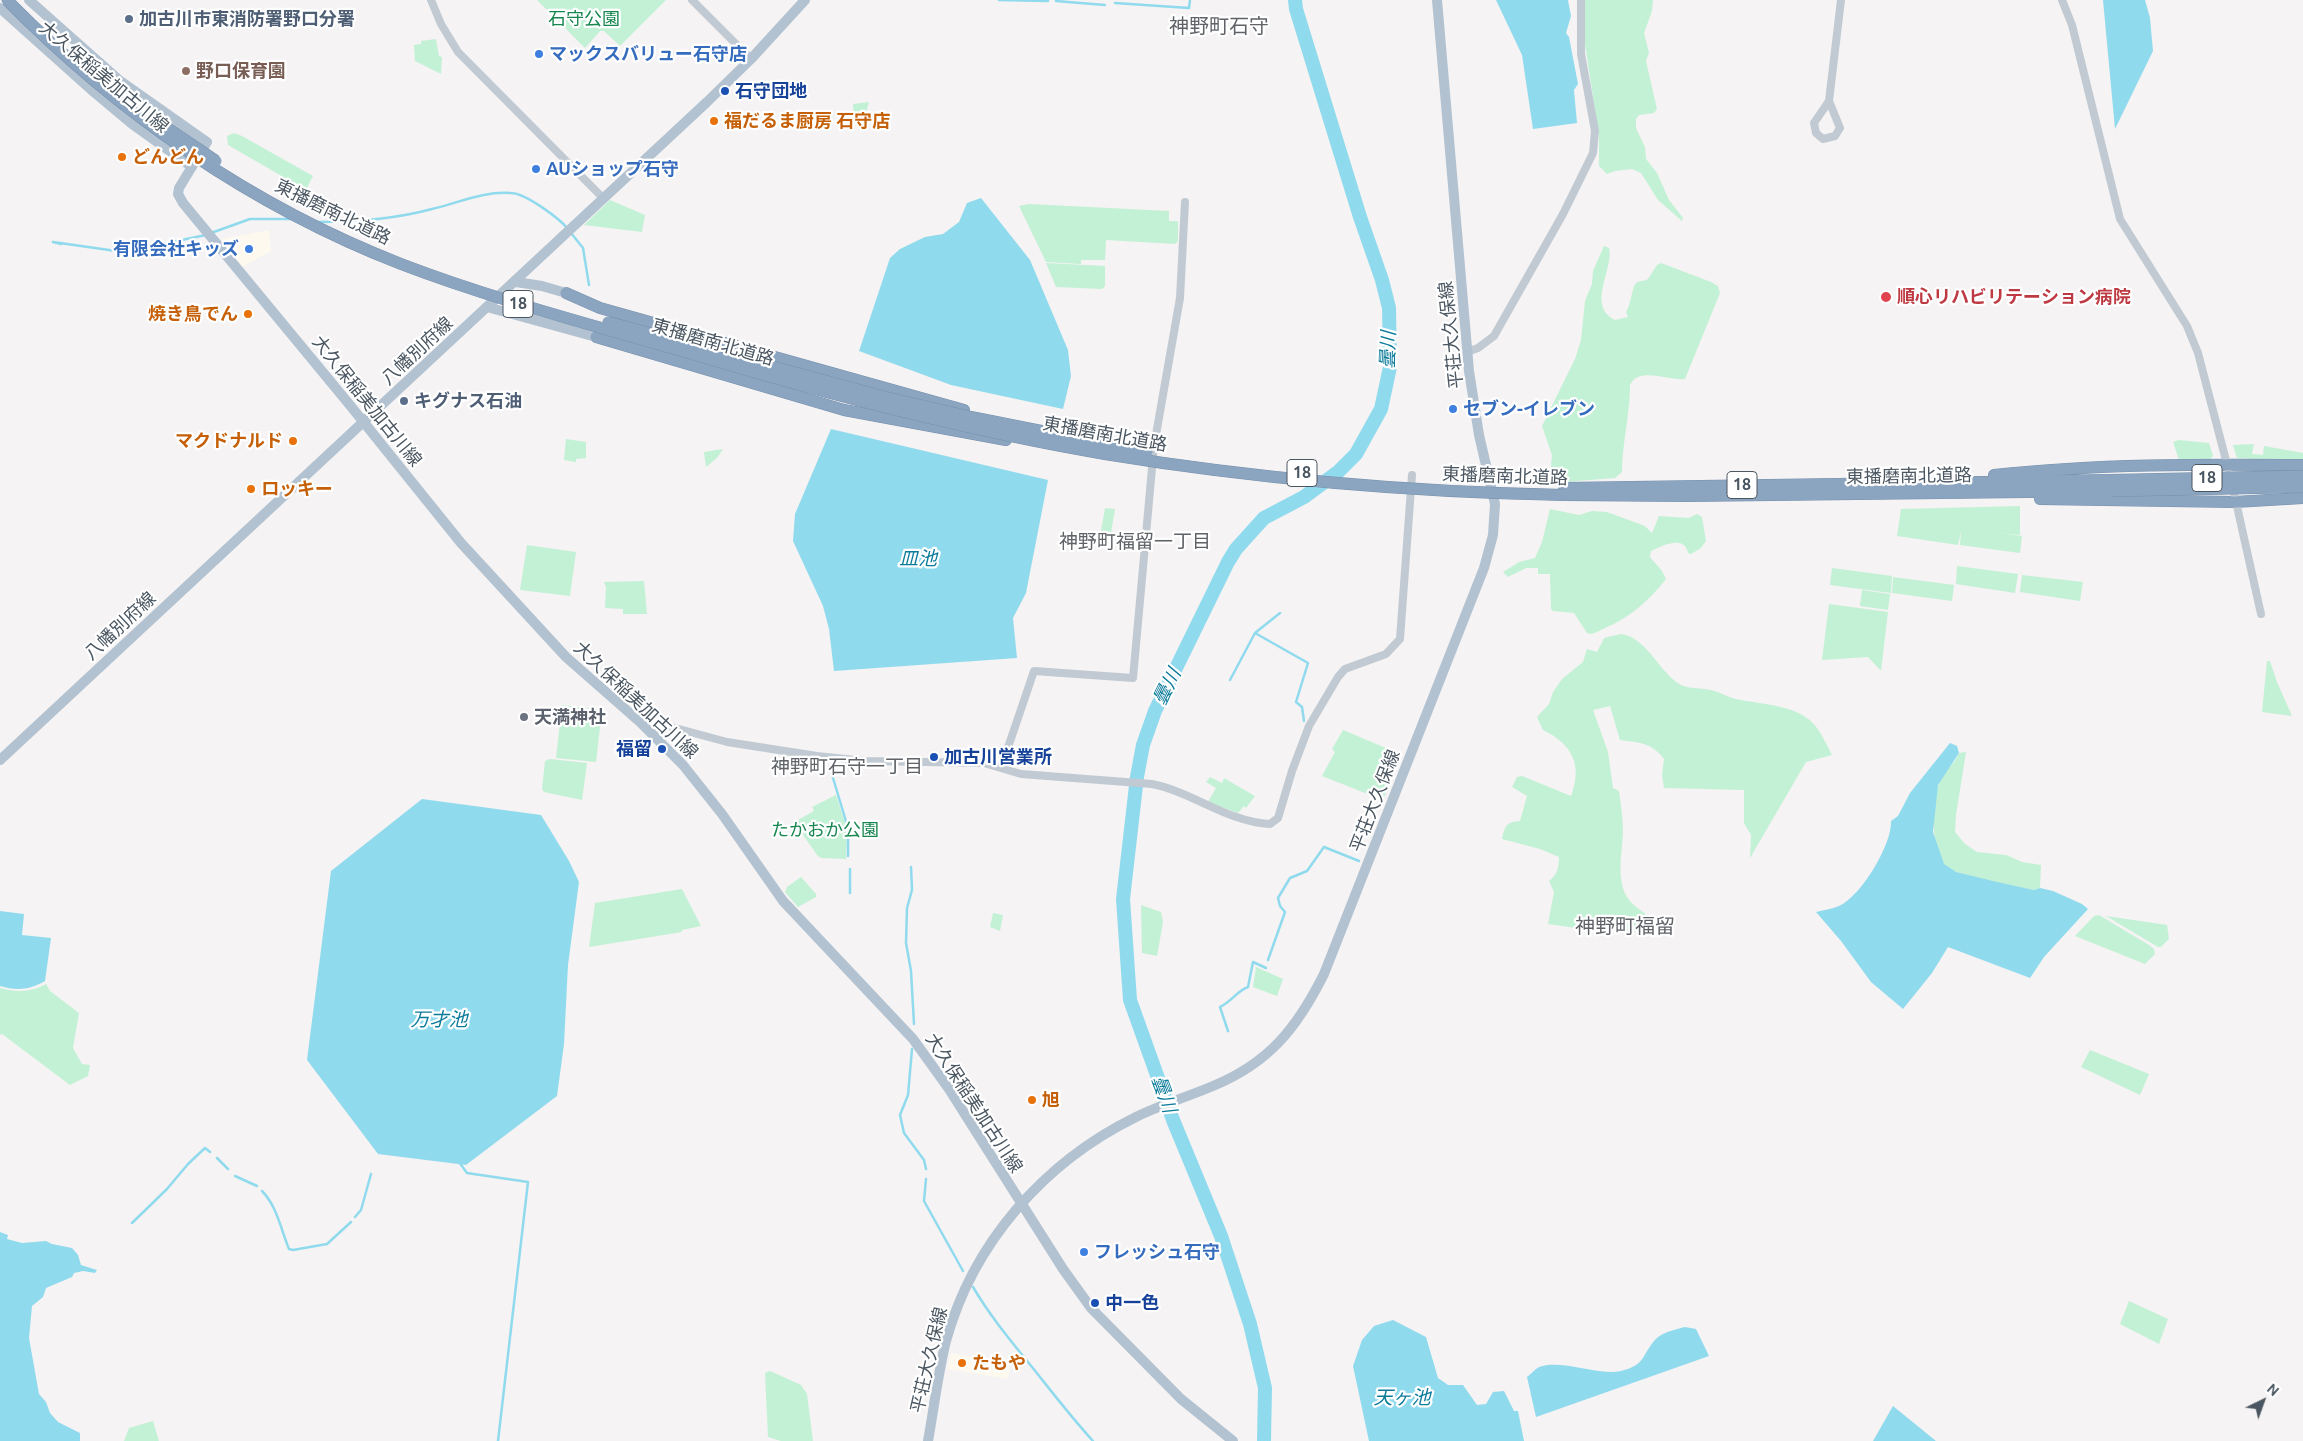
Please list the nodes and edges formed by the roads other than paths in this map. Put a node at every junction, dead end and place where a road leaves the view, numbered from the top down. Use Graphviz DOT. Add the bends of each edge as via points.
graph roads {
  1 [pos="7,0"];
  2 [pos="17,0"];
  3 [pos="29,0"];
  4 [pos="431,0"];
  5 [pos="692,0"];
  6 [pos="805,0"];
  7 [pos="1437,0"];
  8 [pos="1581,0"];
  9 [pos="1841,0"];
  10 [pos="2062,0"];
  11 [pos="0,8"];
  12 [pos="751,59"];
  13 [pos="1830,101"];
  14 [pos="192,167"];
  15 [pos="603,198"];
  16 [pos="1185,202"];
  17 [pos="516,282"];
  18 [pos="566,293"];
  19 [pos="487,307"];
  20 [pos="596,337"];
  21 [pos="1467,352"];
  22 [pos="363,422"];
  23 [pos="1043,432"];
  24 [pos="1101,453"];
  25 [pos="2227,463"];
  26 [pos="2303,466"];
  27 [pos="1412,474"];
  28 [pos="2303,476"];
  29 [pos="2111,485"];
  30 [pos="2303,487"];
  31 [pos="1919,488"];
  32 [pos="1564,492"];
  33 [pos="2303,498"];
  34 [pos="2235,502"];
  35 [pos="2261,614"];
  36 [pos="651,732"];
  37 [pos="0,760"];
  38 [pos="1001,768"];
  39 [pos="1020,1203"];
  40 [pos="928,1441"];
  41 [pos="1233,1441"];
  1 -- 24 [label="highway, 東播磨南北道路 / 18, bridge" via="95,83 180,146 275,204 398,263 514,303 883,408"];
  2 -- 23 [label="highway, 東播磨南北道路 / 18, bridge" via="100,77 185,140 279,198 364,240 453,275 580,314 884,397"];
  3 -- 14 [label="main road, 大久保稲美加古川線" via="119,80 208,142"];
  4 -- 15 [label="street" via="458,52"];
  5 -- 12 [label="street"];
  6 -- 12 [label="main road, 八幡別府線"];
  7 -- 21 [label="main road, 平荘大久保線"];
  8 -- 21 [label="street" via="1581,54 1594,131 1593,154 1494,336"];
  9 -- 13 [label="street"];
  10 -- 25 [label="street" via="2074,33 2120,219 2187,326 2198,353"];
  11 -- 14 [label="main road, 大久保稲美加古川線" via="94,93"];
  12 -- 15 [label="main road, 八幡別府線"];
  13 -- 13 [label="street" via="1840,128 1835,136 1823,139 1816,133 1814,123"];
  14 -- 22 [label="main road, 大久保稲美加古川線" via="179,188 180,199"];
  15 -- 17 [label="main road, 八幡別府線"];
  16 -- 38 [label="street" via="1180,298 1154,446 1133,678 1034,671"];
  17 -- 18 [label="main road, 18"];
  17 -- 19 [label="main road, 八幡別府線"];
  18 -- 23 [label="highway, 18, bridge" via="600,308"];
  19 -- 20 [label="main road, 18"];
  19 -- 22 [label="main road, 八幡別府線"];
  20 -- 24 [label="highway, 18, bridge" via="844,410 966,434"];
  21 -- 39 [label="main road, 平荘大久保線" via="1479,435 1495,504 1490,551 1313,997 1288,1033 1260,1060 1240,1073 1102,1136 1065,1163"];
  22 -- 36 [label="main road, 大久保稲美加古川線" via="441,520 544,635"];
  22 -- 37 [label="main road, 八幡別府線"];
  23 -- 32 [label="highway, 東播磨南北道路 / 18, bridge" via="1135,451 1316,475"];
  24 -- 32 [label="highway, 東播磨南北道路 / 18, bridge" via="1332,484 1434,491"];
  25 -- 26 [label="highway, 18"];
  25 -- 31 [label="highway, 18" via="2081,467"];
  25 -- 34 [label="street"];
  27 -- 38 [label="street" via="1400,640 1386,654 1345,669 1338,677 1311,722 1274,822 1234,816 1165,787 1021,774"];
  28 -- 29 [label="highway, 東播磨南北道路 / 18, bridge"];
  29 -- 30 [label="highway, 東播磨南北道路 / 18, bridge"];
  29 -- 31 [label="highway, 東播磨南北道路 / 18"];
  31 -- 32 [label="highway, 東播磨南北道路 / 18"];
  31 -- 34 [label="highway, 18" via="2078,500"];
  33 -- 34 [label="highway, 18"];
  34 -- 35 [label="street"];
  36 -- 38 [label="street" via="668,726 727,742 816,756 865,761 984,763"];
  36 -- 39 [label="main road, 大久保稲美加古川線" via="694,778 793,913 918,1044"];
  39 -- 40 [label="main road, 平荘大久保線" via="984,1253 958,1306 946,1342"];
  39 -- 41 [label="main road, 大久保稲美加古川線" via="1091,1308 1180,1398"];
}
